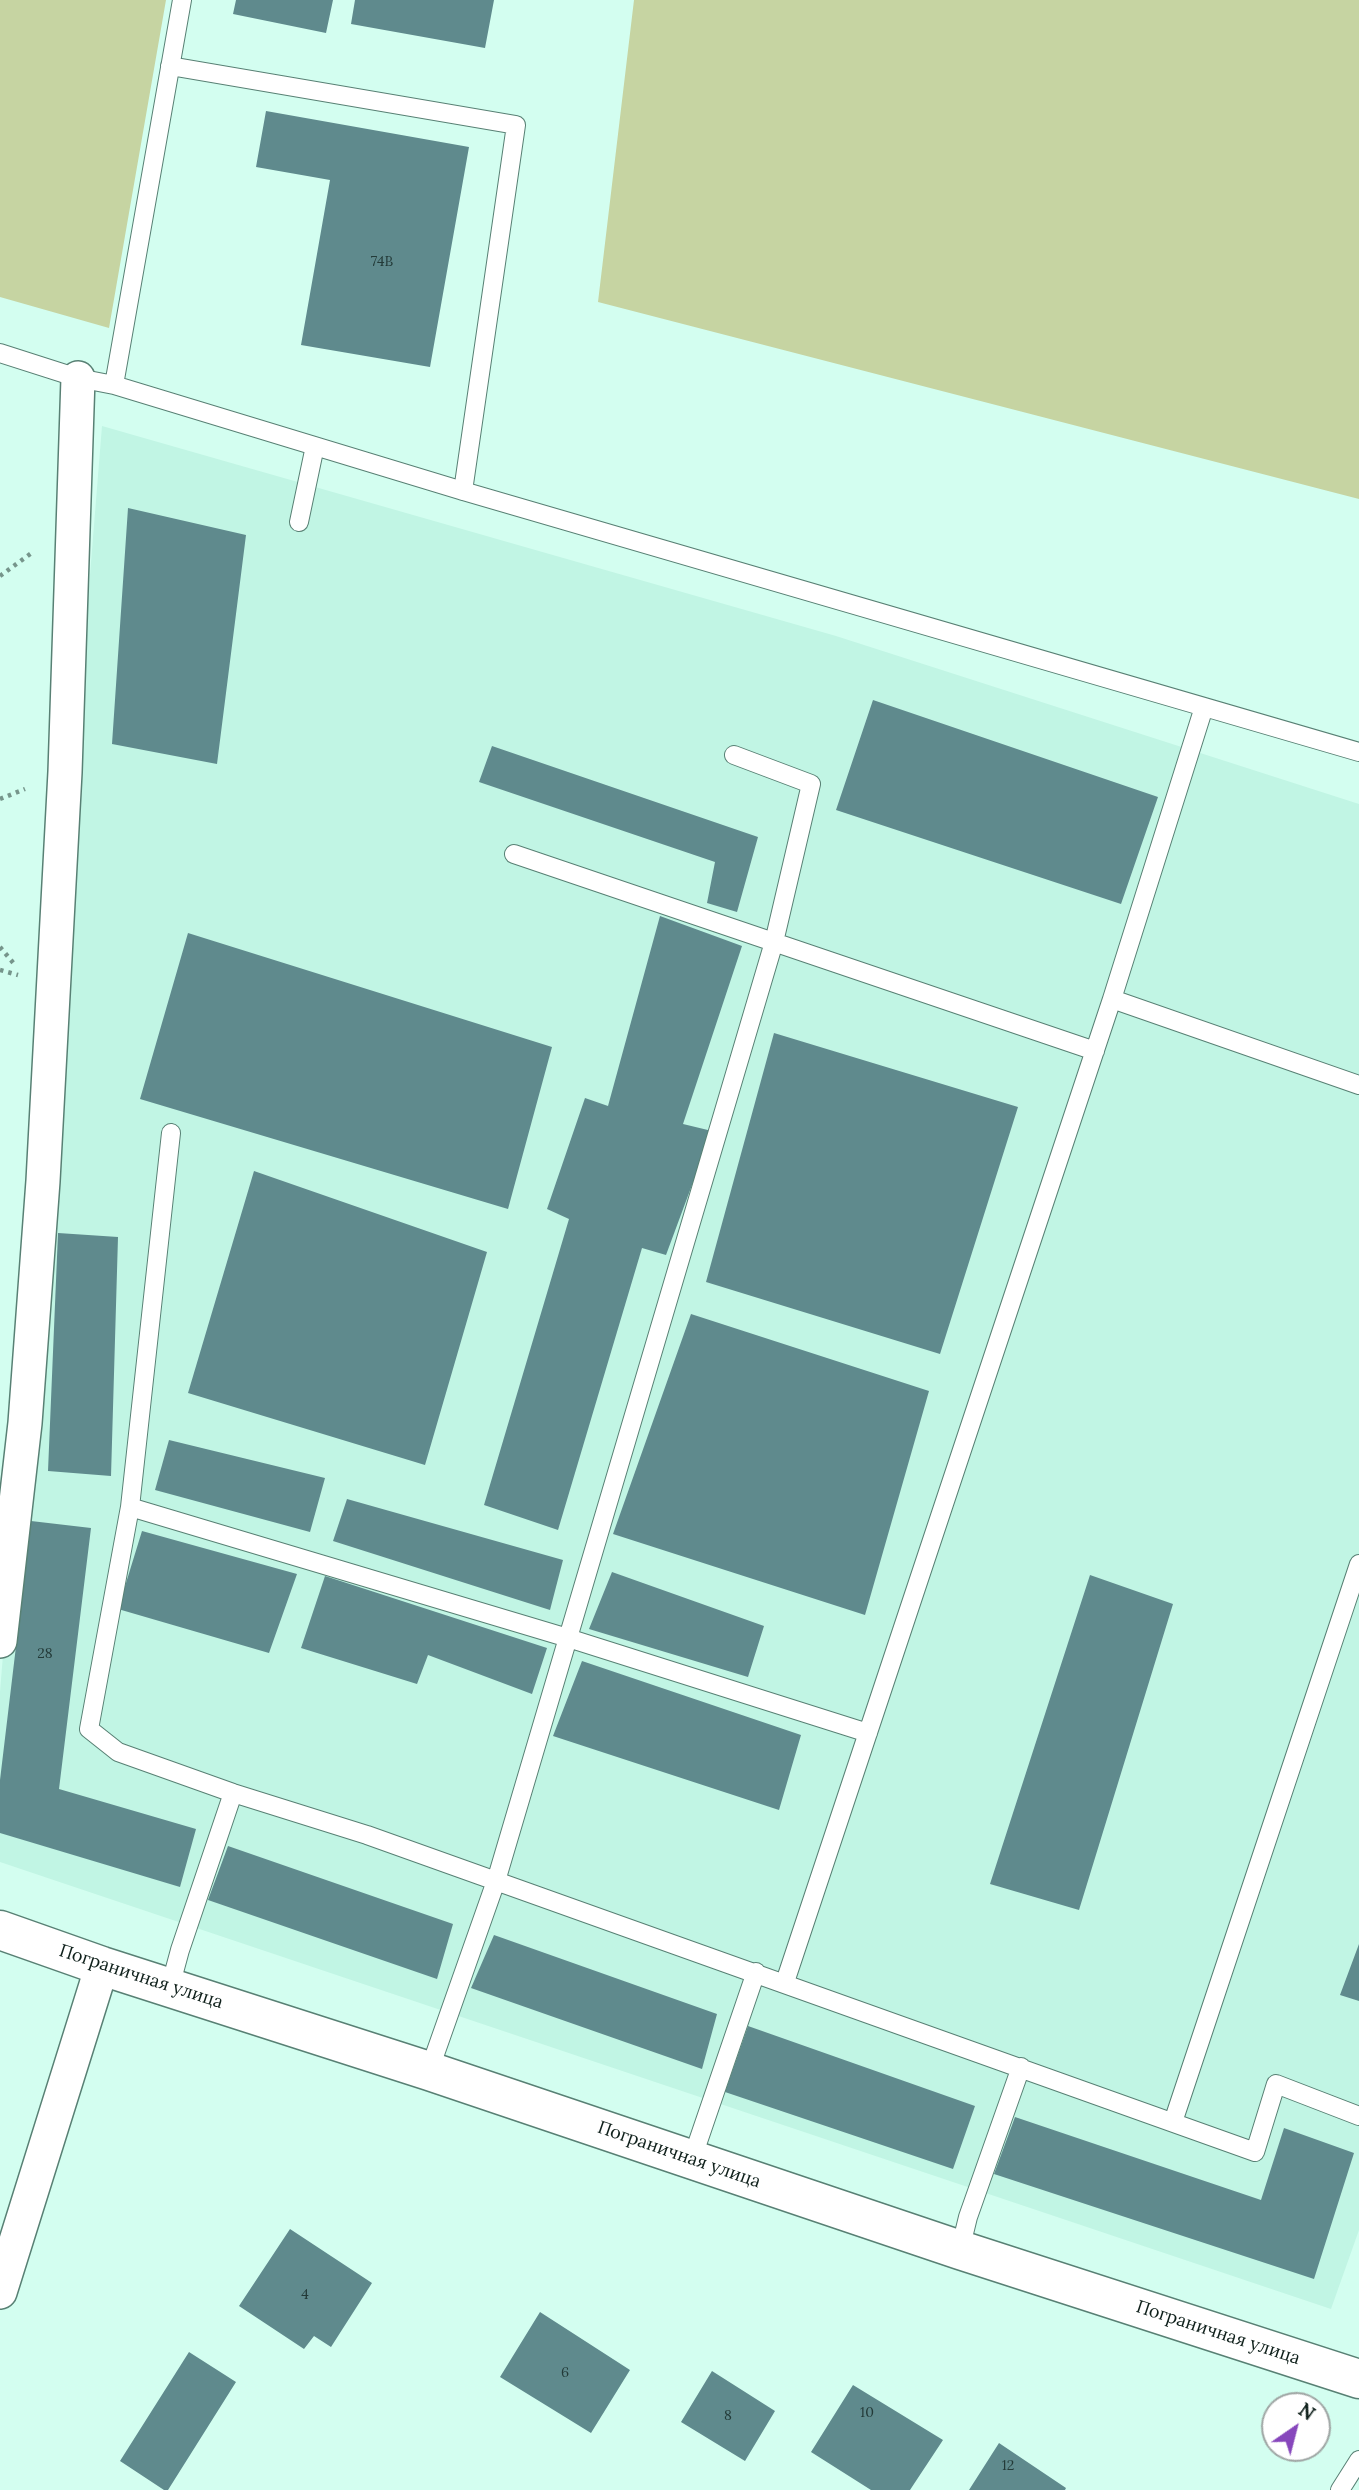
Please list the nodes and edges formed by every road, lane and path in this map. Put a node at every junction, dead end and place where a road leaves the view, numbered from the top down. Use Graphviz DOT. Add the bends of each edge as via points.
graph roads {
  1 [pos="183,0"];
  2 [pos="170,66"];
  3 [pos="0,353"];
  4 [pos="78,378"];
  5 [pos="114,385"];
  6 [pos="315,446"];
  7 [pos="463,491"];
  8 [pos="299,522"];
  9 [pos="1204,707"];
  10 [pos="1359,752"];
  11 [pos="734,755"];
  12 [pos="514,854"];
  13 [pos="774,943"];
  14 [pos="0,947"];
  15 [pos="25,977"];
  16 [pos="1112,999"];
  17 [pos="1095,1051"];
  18 [pos="1359,1086"];
  19 [pos="171,1133"];
  20 [pos="130,1507"];
  21 [pos="1359,1564"];
  22 [pos="568,1638"];
  23 [pos="0,1641"];
  24 [pos="868,1733"];
  25 [pos="233,1793"];
  26 [pos="496,1881"];
  27 [pos="0,1930"];
  28 [pos="102,1966"];
  29 [pos="756,1972"];
  30 [pos="785,1982"];
  31 [pos="170,1987"];
  32 [pos="1021,2067"];
  33 [pos="429,2071"];
  34 [pos="1359,2116"];
  35 [pos="1173,2122"];
  36 [pos="692,2159"];
  37 [pos="960,2250"];
  38 [pos="0,2292"];
  39 [pos="1359,2379"];
  40 [pos="1359,2459"];
  41 [pos="1340,2490"];
  1 -- 2 [label="lane"];
  2 -- 5 [label="lane"];
  2 -- 7 [label="lane" via="516,125"];
  3 -- 4 [label="lane"];
  4 -- 5 [label="lane"];
  4 -- 23 [label="street" via="65,772 43,1181 25,1423"];
  5 -- 6 [label="lane"];
  6 -- 7 [label="lane"];
  6 -- 8 [label="lane"];
  7 -- 9 [label="lane"];
  9 -- 10 [label="lane"];
  9 -- 16 [label="lane"];
  11 -- 13 [label="lane" via="811,784"];
  12 -- 13 [label="lane"];
  13 -- 17 [label="lane"];
  13 -- 22 [label="lane"];
  14 -- 15 [label="path"];
  16 -- 17 [label="lane"];
  16 -- 18 [label="lane"];
  17 -- 24 [label="lane"];
  19 -- 20 [label="lane"];
  20 -- 22 [label="lane"];
  20 -- 25 [label="lane" via="89,1729 118,1752"];
  21 -- 35 [label="lane"];
  22 -- 24 [label="lane"];
  22 -- 26 [label="lane"];
  24 -- 30 [label="lane"];
  25 -- 26 [label="lane"];
  25 -- 31 [label="lane"];
  26 -- 29 [label="lane"];
  26 -- 33 [label="lane"];
  27 -- 28 [label="street, Пограничная улица"];
  28 -- 31 [label="street, Пограничная улица"];
  28 -- 38 [label="street"];
  29 -- 30 [label="lane"];
  29 -- 36 [label="lane"];
  30 -- 32 [label="lane"];
  31 -- 33 [label="street, Пограничная улица"];
  32 -- 35 [label="lane"];
  32 -- 37 [label="lane"];
  33 -- 36 [label="street, Пограничная улица"];
  34 -- 35 [label="lane" via="1276,2084 1255,2152"];
  36 -- 37 [label="street, Пограничная улица"];
  37 -- 39 [label="street, Пограничная улица"];
  40 -- 41 [label="lane"];
}
